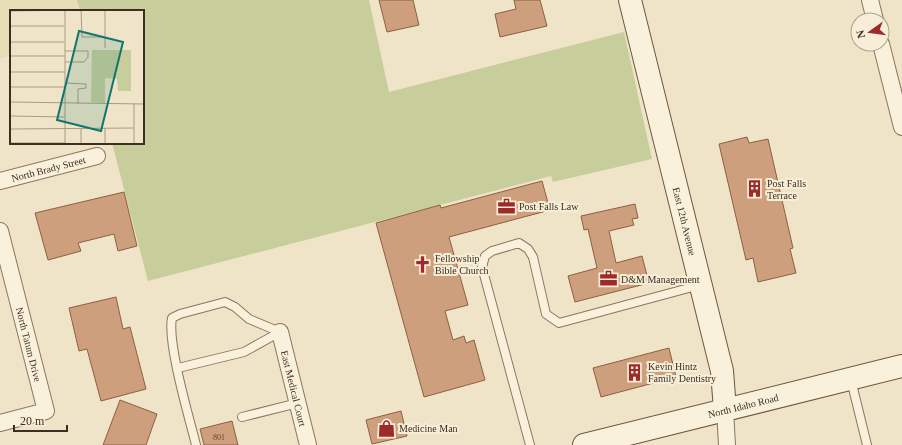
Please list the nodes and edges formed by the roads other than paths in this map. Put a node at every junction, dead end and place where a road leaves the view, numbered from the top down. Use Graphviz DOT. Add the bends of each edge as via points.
graph roads {
  1 [pos="630,0"];
  2 [pos="870,0"];
  3 [pos="873,12"];
  4 [pos="883,52"];
  5 [pos="902,127"];
  6 [pos="97,156"];
  7 [pos="0,181"];
  8 [pos="0,231"];
  9 [pos="700,284"];
  10 [pos="280,332"];
  11 [pos="902,366"];
  12 [pos="178,368"];
  13 [pos="851,379"];
  14 [pos="298,403"];
  15 [pos="725,410"];
  16 [pos="242,417"];
  17 [pos="0,423"];
  18 [pos="196,445"];
  19 [pos="308,445"];
  20 [pos="530,445"];
  21 [pos="584,445"];
  22 [pos="727,445"];
  23 [pos="867,445"];
  1 -- 9 [label="street, East 12th Avenue"];
  2 -- 3 [label="street"];
  4 -- 5 [label="street"];
  6 -- 7 [label="street, North Brady Street"];
  8 -- 17 [label="street, North Tatum Drive" via="46,412"];
  9 -- 15 [label="street, East 12th Avenue" via="722,371"];
  9 -- 20 [label="lane" via="559,323 546,314 528,250 519,243 492,251 485,256 482,267"];
  10 -- 12 [label="lane" via="244,352"];
  10 -- 12 [label="lane" via="249,319 225,302 180,314 172,318 170,327"];
  10 -- 14 [label="street, East Medical Court"];
  11 -- 13 [label="street, North Idaho Road"];
  12 -- 18 [label="lane"];
  13 -- 15 [label="street, North Idaho Road"];
  13 -- 23 [label="lane"];
  14 -- 16 [label="lane"];
  14 -- 19 [label="street, East Medical Court"];
  15 -- 21 [label="street, North Idaho Road"];
  15 -- 22 [label="street, East 12th Avenue"];
}
